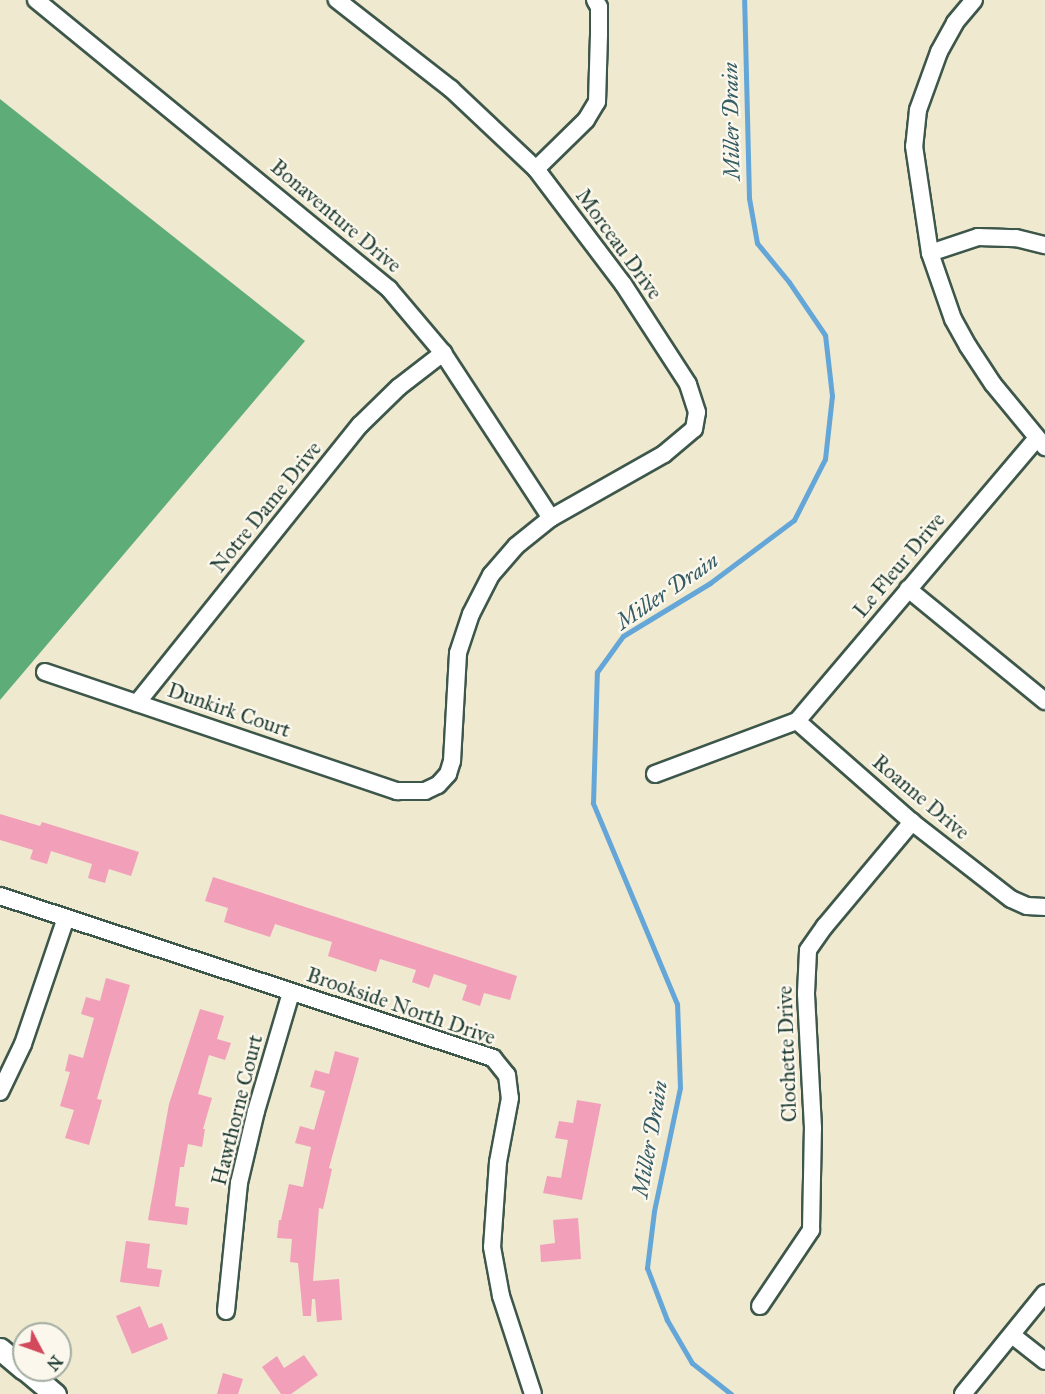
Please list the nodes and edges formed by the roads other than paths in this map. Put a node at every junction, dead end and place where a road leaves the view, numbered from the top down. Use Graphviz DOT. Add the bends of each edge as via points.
graph roads {
  1 [pos="36,0"];
  2 [pos="337,0"];
  3 [pos="595,0"];
  4 [pos="974,0"];
  5 [pos="536,169"];
  6 [pos="1045,244"];
  7 [pos="930,253"];
  8 [pos="443,352"];
  9 [pos="1040,443"];
  10 [pos="551,518"];
  11 [pos="908,590"];
  12 [pos="45,672"];
  13 [pos="1045,701"];
  14 [pos="137,703"];
  15 [pos="797,721"];
  16 [pos="655,774"];
  17 [pos="397,791"];
  18 [pos="912,822"];
  19 [pos="0,896"];
  20 [pos="1045,908"];
  21 [pos="66,918"];
  22 [pos="291,993"];
  23 [pos="0,1092"];
  24 [pos="1045,1293"];
  25 [pos="760,1306"];
  26 [pos="226,1311"];
  27 [pos="1012,1335"];
  28 [pos="0,1349"];
  29 [pos="12,1359"];
  30 [pos="1045,1361"];
  31 [pos="41,1382"];
  32 [pos="55,1394"];
  33 [pos="532,1394"];
  34 [pos="963,1394"];
  1 -- 8 [label="street, Bonaventure Drive" via="389,289"];
  2 -- 5 [label="street, Morceau Drive" via="450,89"];
  3 -- 5 [label="street" via="599,7 597,102 586,120"];
  4 -- 7 [label="street" via="939,52 918,110 914,146"];
  5 -- 10 [label="street, Morceau Drive" via="622,284 688,384 697,412 694,429 683,441"];
  6 -- 7 [label="street" via="978,237"];
  7 -- 9 [label="street" via="952,319 993,384"];
  8 -- 10 [label="street, Bonaventure Drive"];
  8 -- 14 [label="street, Notre Dame Drive" via="360,425"];
  9 -- 11 [label="street, Le Fleur Drive"];
  10 -- 17 [label="street, Morceau Drive" via="516,546 491,575 471,614 458,653 448,774 438,785 425,790"];
  11 -- 13 [label="street"];
  11 -- 15 [label="street, Le Fleur Drive"];
  12 -- 14 [label="street, Dunkirk Court"];
  14 -- 17 [label="street, Dunkirk Court"];
  15 -- 16 [label="street"];
  15 -- 18 [label="street, Roanne Drive"];
  18 -- 20 [label="street, Roanne Drive" via="1020,903"];
  18 -- 25 [label="street, Clochette Drive" via="808,950 812,1230"];
  19 -- 21 [label="street, Brookside North Drive"];
  21 -- 22 [label="street, Brookside North Drive"];
  21 -- 23 [label="street" via="23,1044"];
  22 -- 26 [label="street, Hawthorne Court" via="239,1183"];
  22 -- 33 [label="street, Brookside North Drive" via="484,1054 493,1058 507,1075 510,1098 498,1162 492,1247 501,1296"];
  24 -- 27 [label="street"];
  27 -- 30 [label="street"];
  27 -- 34 [label="street"];
  28 -- 29 [label="street"];
  31 -- 32 [label="street"];
}
